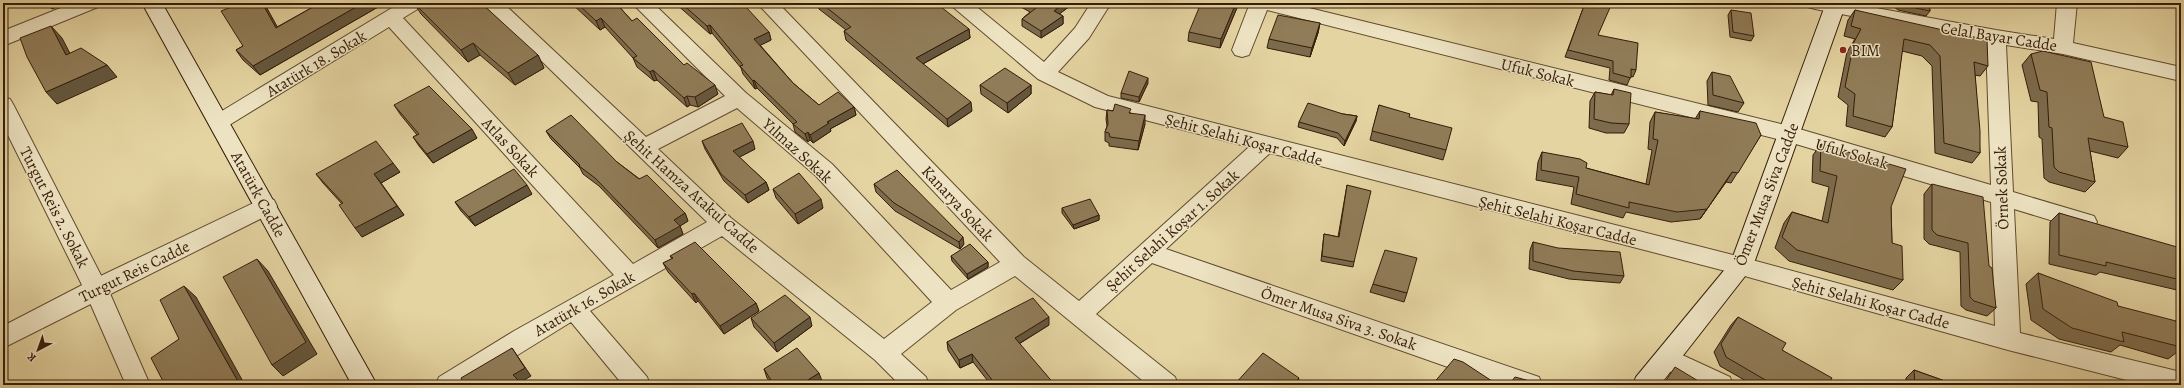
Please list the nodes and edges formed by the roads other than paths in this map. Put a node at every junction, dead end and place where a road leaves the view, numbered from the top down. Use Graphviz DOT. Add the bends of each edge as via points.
graph roads {
  1 [pos="91,3"];
  2 [pos="152,3"];
  3 [pos="413,3"];
  4 [pos="492,3"];
  5 [pos="642,3"];
  6 [pos="767,3"];
  7 [pos="960,3"];
  8 [pos="1101,3"];
  9 [pos="1262,3"];
  10 [pos="2067,3"];
  11 [pos="1829,5"];
  12 [pos="391,17"];
  13 [pos="1996,37"];
  14 [pos="3,39"];
  15 [pos="2063,46"];
  16 [pos="1242,50"];
  17 [pos="1045,74"];
  18 [pos="2181,74"];
  19 [pos="739,98"];
  20 [pos="3,104"];
  21 [pos="219,122"];
  22 [pos="1789,134"];
  23 [pos="1265,145"];
  24 [pos="643,148"];
  25 [pos="2001,196"];
  26 [pos="266,206"];
  27 [pos="723,224"];
  28 [pos="2106,228"];
  29 [pos="1148,252"];
  30 [pos="1016,264"];
  31 [pos="1741,266"];
  32 [pos="630,277"];
  33 [pos="96,289"];
  34 [pos="948,303"];
  35 [pos="574,309"];
  36 [pos="1079,315"];
  37 [pos="3,338"];
  38 [pos="2008,340"];
  39 [pos="884,353"];
  40 [pos="1667,358"];
  41 [pos="2181,383"];
  42 [pos="138,385"];
  43 [pos="365,385"];
  44 [pos="448,385"];
  45 [pos="638,385"];
  46 [pos="917,385"];
  47 [pos="1166,385"];
  48 [pos="1530,385"];
  49 [pos="1645,385"];
  50 [pos="1721,385"];
  1 -- 14 [label="street"];
  2 -- 21 [label="street, Atatürk Cadde"];
  3 -- 12 [label="street, Atatürk 18. Sokak"];
  4 -- 24 [label="street, Şehit Hamza Atakul Cadde"];
  5 -- 19 [label="street, Yılmaz Sokak"];
  6 -- 30 [label="street, Kanarya Sokak"];
  7 -- 17 [label="street, Şehit Selahi Koşar Cadde"];
  8 -- 17 [label="street" via="1082,33"];
  9 -- 16 [label="street"];
  9 -- 22 [label="street, Ufuk Sokak"];
  10 -- 15 [label="street"];
  11 -- 13 [label="street, Celal Bayar Cadde"];
  11 -- 22 [label="street, Ömer Musa Siva Cadde"];
  12 -- 21 [label="street, Atatürk 18. Sokak"];
  12 -- 32 [label="street, Atlas Sokak"];
  13 -- 15 [label="street, Celal Bayar Cadde"];
  13 -- 25 [label="street, Örnek Sokak"];
  15 -- 18 [label="street, Celal Bayar Cadde"];
  17 -- 23 [label="street, Şehit Selahi Koşar Cadde" via="1102,102"];
  19 -- 24 [label="street"];
  19 -- 34 [label="street, Yılmaz Sokak" via="824,170"];
  20 -- 33 [label="street, Turgut Reis 2. Sokak"];
  21 -- 26 [label="street, Atatürk Cadde"];
  22 -- 25 [label="street, Ufuk Sokak"];
  22 -- 31 [label="street, Ömer Musa Siva Cadde"];
  23 -- 29 [label="street, Şehit Selahi Koşar 1. Sokak"];
  23 -- 31 [label="street, Şehit Selahi Koşar Cadde"];
  24 -- 27 [label="street, Şehit Hamza Atakul Cadde"];
  25 -- 28 [label="street, Ufuk Sokak"];
  25 -- 38 [label="street, Örnek Sokak"];
  26 -- 33 [label="street, Turgut Reis Cadde"];
  26 -- 43 [label="street, Atatürk Cadde"];
  27 -- 32 [label="street, Atatürk 16. Sokak"];
  27 -- 39 [label="street, Şehit Hamza Atakul Cadde"];
  29 -- 36 [label="street, Şehit Selahi Koşar 1. Sokak"];
  29 -- 48 [label="street, Ömer Musa Siva 3. Sokak"];
  30 -- 34 [label="street"];
  30 -- 36 [label="street, Kanarya Sokak"];
  31 -- 38 [label="street, Şehit Selahi Koşar Cadde"];
  31 -- 40 [label="street, Ömer Musa Siva Cadde"];
  32 -- 35 [label="street, Atatürk 16. Sokak"];
  33 -- 37 [label="street, Turgut Reis Cadde"];
  33 -- 42 [label="street, Turgut Reis 2. Sokak"];
  34 -- 39 [label="street"];
  35 -- 44 [label="street, Atatürk 16. Sokak"];
  35 -- 45 [label="street"];
  36 -- 47 [label="street, Kanarya Sokak"];
  38 -- 41 [label="street, Şehit Selahi Koşar Cadde"];
  39 -- 46 [label="street, Şehit Hamza Atakul Cadde"];
  40 -- 49 [label="street, Ömer Musa Siva Cadde"];
  40 -- 50 [label="street"];
}
